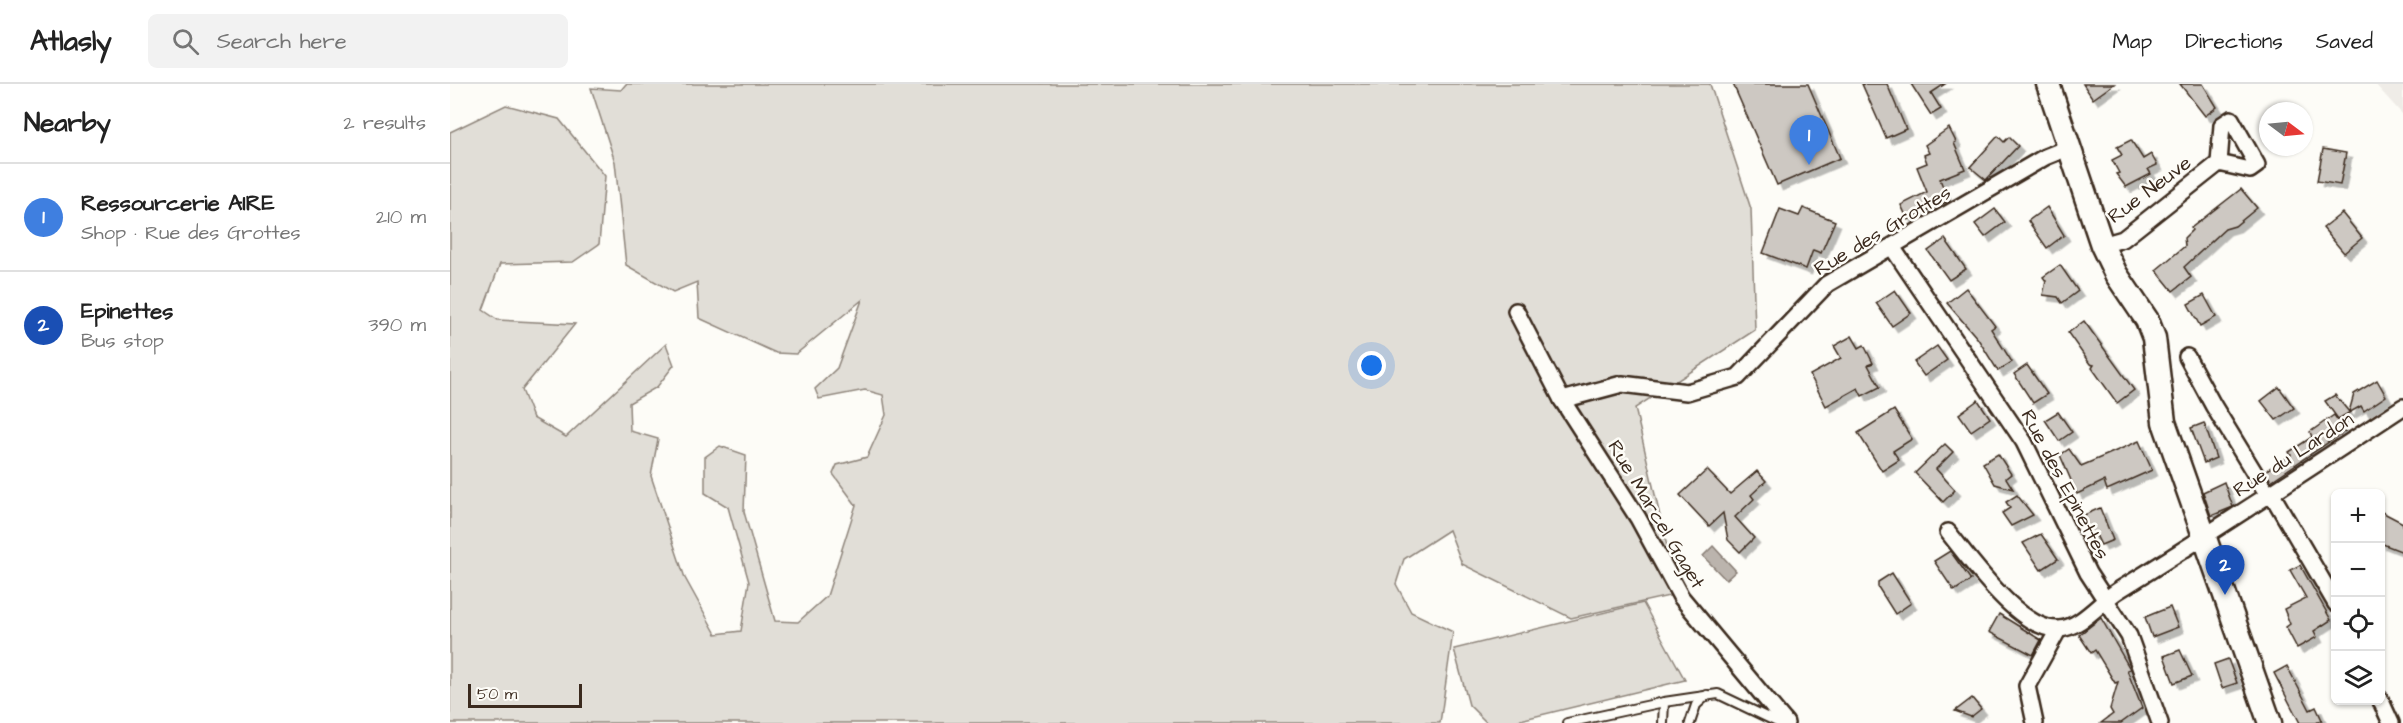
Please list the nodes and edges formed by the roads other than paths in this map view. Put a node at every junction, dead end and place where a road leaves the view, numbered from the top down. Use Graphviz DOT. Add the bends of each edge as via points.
graph roads {
  1 [pos="2048,84"];
  2 [pos="2070,147"];
  3 [pos="2219,163"];
  4 [pos="2102,244"];
  5 [pos="1892,247"];
  6 [pos="1516,311"];
  7 [pos="2187,357"];
  8 [pos="1562,400"];
  9 [pos="2403,407"];
  10 [pos="2270,494"];
  11 [pos="1948,532"];
  12 [pos="2205,536"];
  13 [pos="2332,597"];
  14 [pos="2106,598"];
  15 [pos="2058,630"];
  16 [pos="1708,694"];
  17 [pos="1664,702"];
  18 [pos="2383,705"];
  19 [pos="1567,723"];
  20 [pos="1663,723"];
  21 [pos="1690,723"];
  22 [pos="1779,723"];
  23 [pos="1786,723"];
  24 [pos="2035,723"];
  25 [pos="2160,723"];
  26 [pos="2270,723"];
  27 [pos="2391,723"];
  1 -- 2 [label="main road"];
  2 -- 4 [label="main road"];
  2 -- 5 [label="street, Rue des Grottes"];
  3 -- 4 [label="street, Rue Neuve" via="2123,239"];
  4 -- 12 [label="main road" via="2154,339 2164,422"];
  5 -- 8 [label="street, Rue des Grottes" via="1827,284 1738,377 1688,392 1622,384"];
  5 -- 14 [label="street, Rue des Epinettes" via="2024,442 2088,573"];
  6 -- 8 [label="street, Rue Marcel Gaget"];
  7 -- 10 [label="street"];
  8 -- 23 [label="street, Rue Marcel Gaget" via="1638,518 1682,597"];
  9 -- 10 [label="street, Rue du Lardon"];
  10 -- 12 [label="street, Rue du Lardon"];
  10 -- 13 [label="street"];
  11 -- 15 [label="street" via="2006,603 2040,625"];
  12 -- 14 [label="street, Rue du Lardon"];
  12 -- 26 [label="main road"];
  14 -- 15 [label="street, Rue du Lardon" via="2075,624"];
  14 -- 25 [label="street, Rue des Epinettes" via="2129,636"];
  15 -- 24 [label="street" via="2027,686"];
  16 -- 17 [label="lane"];
  16 -- 21 [label="lane" via="1696,705"];
  16 -- 22 [label="lane" via="1731,698"];
  17 -- 19 [label="lane"];
  17 -- 20 [label="lane"];
  18 -- 27 [label="street"];
}
